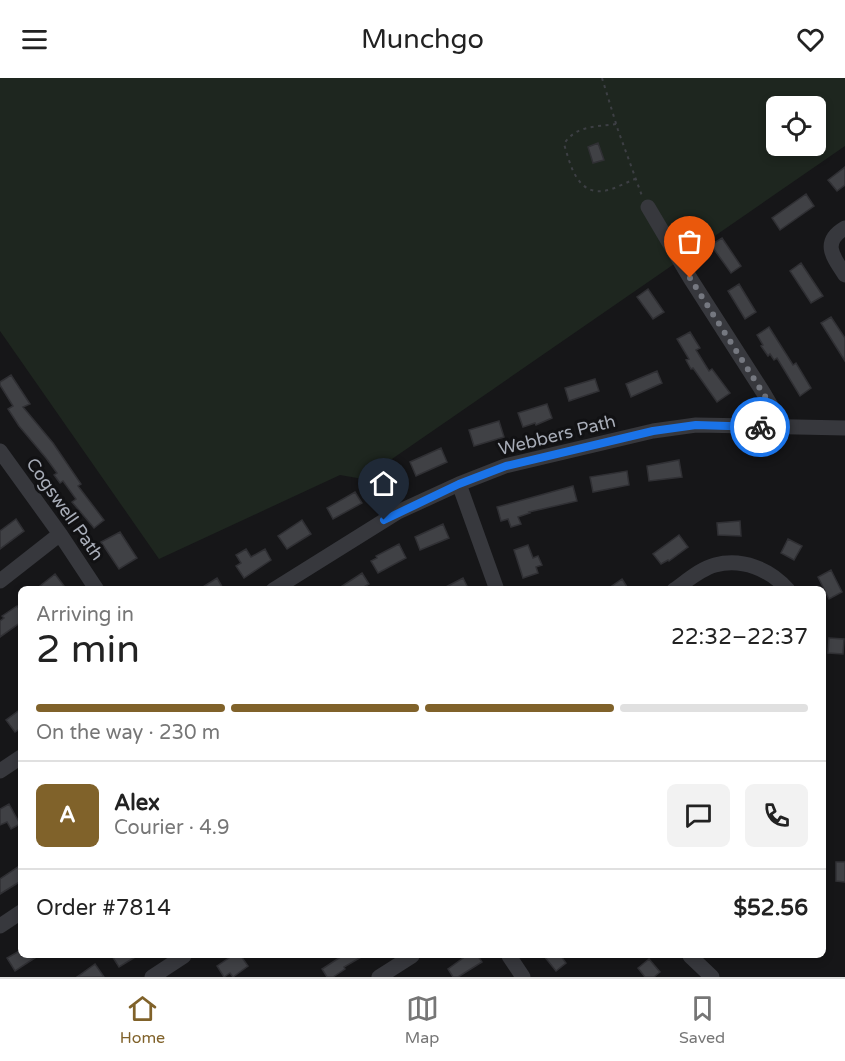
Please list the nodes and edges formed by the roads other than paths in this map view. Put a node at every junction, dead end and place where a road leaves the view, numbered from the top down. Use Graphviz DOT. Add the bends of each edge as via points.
graph roads {
  1 [pos="648,207"];
  2 [pos="845,228"];
  3 [pos="845,275"];
  4 [pos="776,427"];
  5 [pos="845,428"];
  6 [pos="0,451"];
  7 [pos="459,484"];
  8 [pos="60,534"];
  9 [pos="0,581"];
  10 [pos="94,586"];
  11 [pos="279,586"];
  12 [pos="496,586"];
  13 [pos="680,586"];
  14 [pos="784,586"];
  15 [pos="18,759"];
  16 [pos="0,771"];
  17 [pos="18,914"];
  18 [pos="0,926"];
  19 [pos="181,958"];
  20 [pos="409,958"];
  21 [pos="510,958"];
  22 [pos="692,958"];
  23 [pos="152,977"];
  24 [pos="380,977"];
  25 [pos="523,977"];
  26 [pos="712,977"];
  1 -- 4 [label="street" via="773,409"];
  2 -- 3 [label="street" via="835,235 831,247"];
  4 -- 5 [label="street, Webbers Path"];
  4 -- 7 [label="street, Webbers Path" via="696,425 653,431 506,466"];
  6 -- 8 [label="street, Cogswell Path"];
  7 -- 11 [label="street, Webbers Path" via="398,512"];
  7 -- 12 [label="street"];
  8 -- 9 [label="street"];
  8 -- 10 [label="street, Cogswell Path"];
  13 -- 14 [label="street" via="713,566 732,562 773,575"];
  15 -- 16 [label="street"];
  17 -- 18 [label="street"];
  19 -- 23 [label="street"];
  20 -- 24 [label="street"];
  21 -- 25 [label="street"];
  22 -- 26 [label="street"];
}
